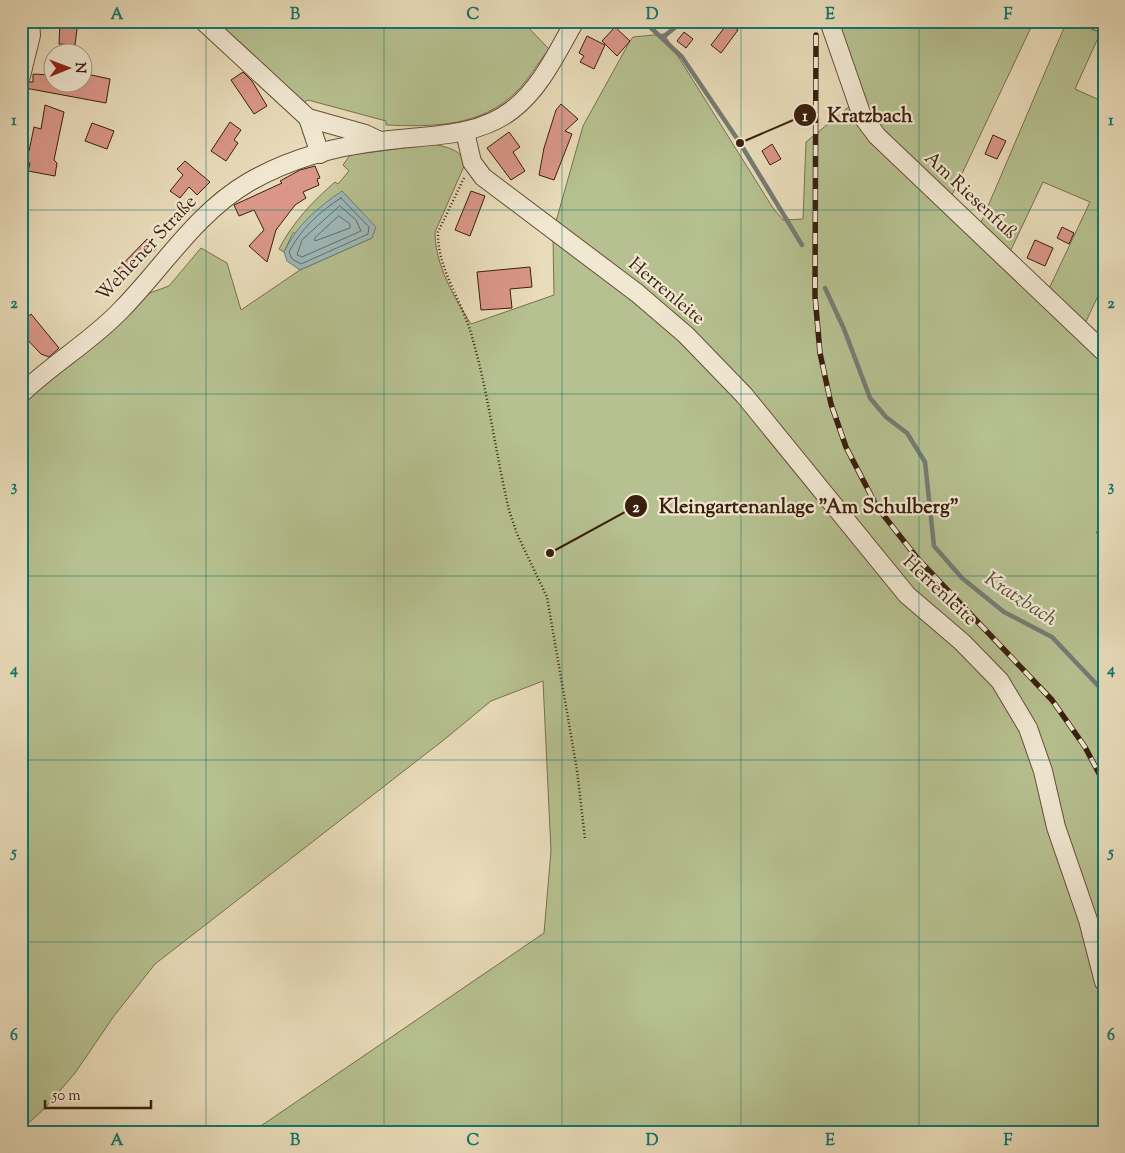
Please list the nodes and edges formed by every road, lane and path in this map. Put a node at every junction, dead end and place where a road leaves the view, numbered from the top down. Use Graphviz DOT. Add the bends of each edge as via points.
graph roads {
  1 [pos="30,21"];
  2 [pos="203,21"];
  3 [pos="575,21"];
  4 [pos="828,21"];
  5 [pos="1097,21"];
  6 [pos="1104,22"];
  7 [pos="21,76"];
  8 [pos="308,118"];
  9 [pos="465,132"];
  10 [pos="380,141"];
  11 [pos="320,154"];
  12 [pos="472,162"];
  13 [pos="1104,352"];
  14 [pos="21,394"];
  15 [pos="585,839"];
  16 [pos="1104,982"];
  1 -- 7 [label="street" via="32,35"];
  2 -- 8 [label="street"];
  3 -- 9 [label="street, Wehlener Straße" via="542,78 526,97 497,120"];
  4 -- 13 [label="street, Am Riesenfuß" via="862,116 876,136"];
  5 -- 6 [label="street"];
  8 -- 10 [label="street"];
  8 -- 11 [label="street"];
  9 -- 10 [label="street, Wehlener Straße"];
  9 -- 12 [label="street"];
  10 -- 11 [label="street, Wehlener Straße"];
  11 -- 14 [label="street, Wehlener Straße" via="268,172 213,207 121,311"];
  12 -- 15 [label="path" via="438,232 438,242 445,269 470,331 509,510 547,597 577,770"];
  12 -- 16 [label="street, Herrenleite" via="483,177 637,293 686,335 744,395 907,596 962,642 1000,682 1031,737"];
}
